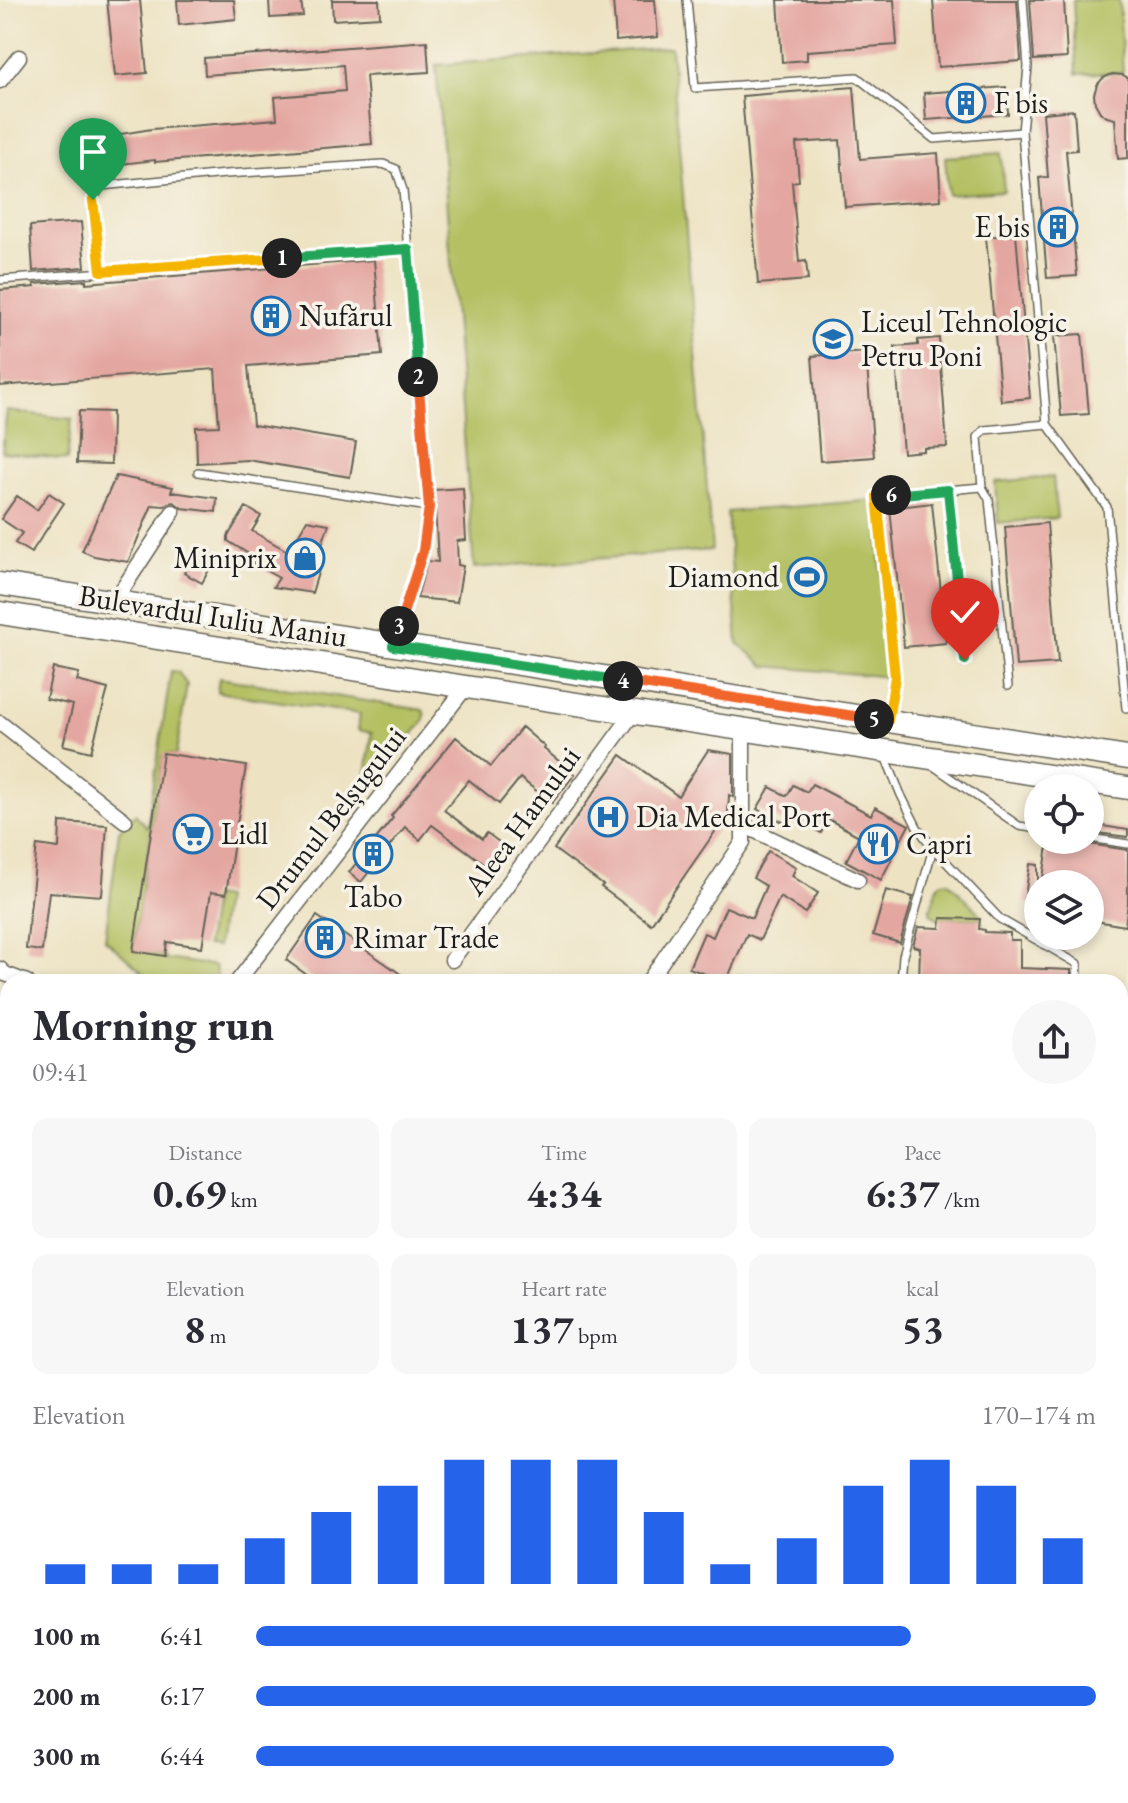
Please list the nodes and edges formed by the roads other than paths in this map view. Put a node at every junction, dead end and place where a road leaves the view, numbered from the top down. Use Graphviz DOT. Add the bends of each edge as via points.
graph roads {
  1 [pos="687,0"];
  2 [pos="1023,0"];
  3 [pos="19,57"];
  4 [pos="0,81"];
  5 [pos="1022,132"];
  6 [pos="408,249"];
  7 [pos="101,271"];
  8 [pos="0,280"];
  9 [pos="1047,424"];
  10 [pos="198,472"];
  11 [pos="982,487"];
  12 [pos="948,490"];
  13 [pos="429,507"];
  14 [pos="173,512"];
  15 [pos="0,584"];
  16 [pos="114,602"];
  17 [pos="0,613"];
  18 [pos="393,646"];
  19 [pos="965,660"];
  20 [pos="388,674"];
  21 [pos="1008,686"];
  22 [pos="466,687"];
  23 [pos="1126,708"];
  24 [pos="634,712"];
  25 [pos="888,721"];
  26 [pos="0,723"];
  27 [pos="743,729"];
  28 [pos="883,751"];
  29 [pos="920,757"];
  30 [pos="1128,758"];
  31 [pos="1128,788"];
  32 [pos="125,821"];
  33 [pos="743,825"];
  34 [pos="1024,827"];
  35 [pos="1104,840"];
  36 [pos="1128,844"];
  37 [pos="933,848"];
  38 [pos="858,880"];
  39 [pos="452,960"];
  40 [pos="246,974"];
  41 [pos="653,974"];
  42 [pos="902,974"];
  43 [pos="1077,974"];
  1 -- 5 [label="lane" via="695,88 857,77 934,139"];
  2 -- 5 [label="lane" via="1028,67"];
  3 -- 4 [label="street"];
  5 -- 9 [label="lane"];
  6 -- 7 [label="lane"];
  6 -- 7 [label="lane" via="396,169 383,164 226,174 101,186 93,200"];
  6 -- 13 [label="lane"];
  7 -- 8 [label="lane"];
  9 -- 11 [label="lane" via="981,432"];
  9 -- 23 [label="lane" via="1107,507"];
  10 -- 13 [label="lane"];
  11 -- 12 [label="lane"];
  11 -- 21 [label="lane" via="989,499"];
  12 -- 19 [label="lane"];
  12 -- 25 [label="lane" via="877,496 895,677"];
  13 -- 18 [label="lane" via="423,551"];
  14 -- 16 [label="street"];
  15 -- 16 [label="main road, Bulevardul Iuliu Maniu"];
  16 -- 18 [label="main road, Bulevardul Iuliu Maniu"];
  17 -- 20 [label="main road, Bulevardul Iuliu Maniu"];
  18 -- 20 [label="main road"];
  18 -- 25 [label="main road, Bulevardul Iuliu Maniu"];
  20 -- 22 [label="main road, Bulevardul Iuliu Maniu"];
  22 -- 24 [label="main road, Bulevardul Iuliu Maniu"];
  22 -- 40 [label="street, Drumul Belșugului"];
  24 -- 27 [label="main road, Bulevardul Iuliu Maniu"];
  24 -- 39 [label="street, Aleea Hamului"];
  25 -- 28 [label="main road"];
  25 -- 30 [label="main road, Bulevardul Iuliu Maniu"];
  26 -- 32 [label="street"];
  27 -- 28 [label="main road, Bulevardul Iuliu Maniu"];
  27 -- 33 [label="street"];
  28 -- 29 [label="main road, Bulevardul Iuliu Maniu"];
  28 -- 37 [label="lane" via="917,827"];
  29 -- 31 [label="main road, Bulevardul Iuliu Maniu"];
  29 -- 34 [label="lane"];
  33 -- 38 [label="street"];
  33 -- 41 [label="street" via="743,842"];
  35 -- 36 [label="lane"];
  37 -- 42 [label="lane"];
  37 -- 43 [label="lane" via="1000,919 1078,964"];
}
